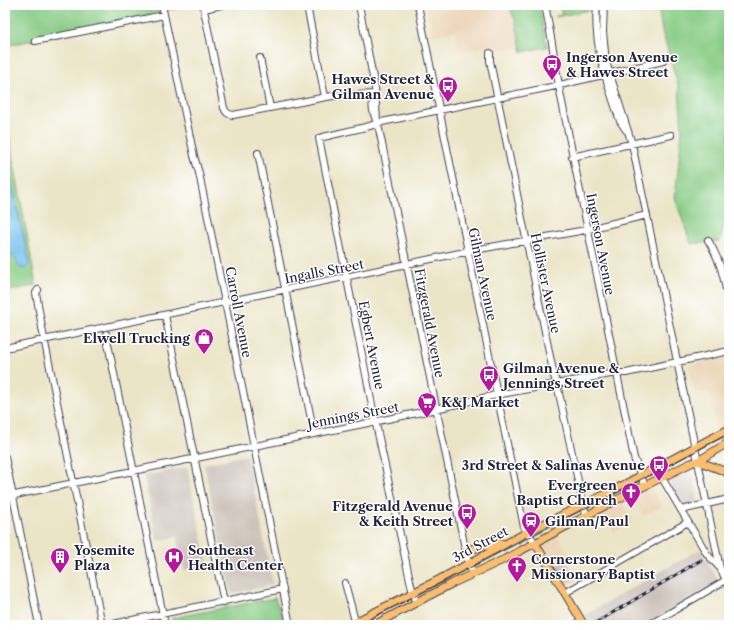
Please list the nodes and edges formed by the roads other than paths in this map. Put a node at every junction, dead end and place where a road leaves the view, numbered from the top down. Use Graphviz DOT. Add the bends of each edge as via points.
graph roads {
  1 [pos="162,5"];
  2 [pos="221,5"];
  3 [pos="305,5"];
  4 [pos="359,5"];
  5 [pos="418,5"];
  6 [pos="545,5"];
  7 [pos="597,5"];
  8 [pos="604,5"];
  9 [pos="204,7"];
  10 [pos="164,15"];
  11 [pos="35,41"];
  12 [pos="490,53"];
  13 [pos="260,58"];
  14 [pos="663,61"];
  15 [pos="607,74"];
  16 [pos="558,85"];
  17 [pos="375,94"];
  18 [pos="325,97"];
  19 [pos="497,97"];
  20 [pos="270,108"];
  21 [pos="439,110"];
  22 [pos="378,123"];
  23 [pos="672,135"];
  24 [pos="632,144"];
  25 [pos="258,153"];
  26 [pos="572,156"];
  27 [pos="648,215"];
  28 [pos="587,229"];
  29 [pos="526,240"];
  30 [pos="708,240"];
  31 [pos="467,252"];
  32 [pos="407,265"];
  33 [pos="347,278"];
  34 [pos="286,290"];
  35 [pos="37,291"];
  36 [pos="226,302"];
  37 [pos="729,305"];
  38 [pos="165,315"];
  39 [pos="106,334"];
  40 [pos="44,339"];
  41 [pos="5,348"];
  42 [pos="729,351"];
  43 [pos="678,362"];
  44 [pos="616,374"];
  45 [pos="557,384"];
  46 [pos="496,395"];
  47 [pos="436,409"];
  48 [pos="376,421"];
  49 [pos="729,429"];
  50 [pos="314,434"];
  51 [pos="729,442"];
  52 [pos="255,446"];
  53 [pos="696,446"];
  54 [pos="5,457"];
  55 [pos="194,458"];
  56 [pos="698,461"];
  57 [pos="133,471"];
  58 [pos="729,473"];
  59 [pos="641,476"];
  60 [pos="662,478"];
  61 [pos="73,483"];
  62 [pos="645,486"];
  63 [pos="13,495"];
  64 [pos="5,497"];
  65 [pos="729,499"];
  66 [pos="583,504"];
  67 [pos="707,504"];
  68 [pos="681,510"];
  69 [pos="587,516"];
  70 [pos="688,522"];
  71 [pos="527,532"];
  72 [pos="509,542"];
  73 [pos="535,543"];
  74 [pos="466,550"];
  75 [pos="468,563"];
  76 [pos="720,568"];
  77 [pos="474,574"];
  78 [pos="346,583"];
  79 [pos="727,583"];
  80 [pos="282,589"];
  81 [pos="412,594"];
  82 [pos="565,594"];
  83 [pos="224,602"];
  84 [pos="417,602"];
  85 [pos="162,614"];
  86 [pos="353,624"];
  87 [pos="39,625"];
  88 [pos="102,625"];
  89 [pos="108,625"];
  90 [pos="165,625"];
  91 [pos="290,625"];
  92 [pos="374,625"];
  93 [pos="584,625"];
  94 [pos="649,625"];
  1 -- 10 [label="street, Carroll Avenue"];
  2 -- 9 [label="street"];
  3 -- 18 [label="street"];
  4 -- 17 [label="street, Fitzgerald Avenue"];
  5 -- 21 [label="street, Gilman Avenue"];
  6 -- 16 [label="street, Ingerson Avenue"];
  7 -- 15 [label="street" via="597,42"];
  8 -- 15 [label="street" via="603,32"];
  9 -- 20 [label="street" via="225,111 233,115"];
  10 -- 11 [label="street"];
  10 -- 36 [label="street, Carroll Avenue"];
  12 -- 19 [label="street, Hollister Avenue"];
  13 -- 20 [label="street"];
  14 -- 15 [label="street"];
  15 -- 16 [label="street"];
  15 -- 24 [label="street" via="620,121"];
  16 -- 19 [label="street"];
  16 -- 26 [label="street, Ingerson Avenue"];
  17 -- 18 [label="street"];
  17 -- 22 [label="street, Fitzgerald Avenue"];
  18 -- 20 [label="street"];
  19 -- 21 [label="street"];
  19 -- 29 [label="street, Hollister Avenue"];
  21 -- 22 [label="street"];
  21 -- 31 [label="street, Gilman Avenue"];
  22 -- 32 [label="street, Fitzgerald Avenue"];
  22 -- 33 [label="street, Egbert Avenue" via="319,138"];
  23 -- 24 [label="street"];
  24 -- 26 [label="street"];
  24 -- 27 [label="street"];
  25 -- 34 [label="street"];
  26 -- 28 [label="street, Ingerson Avenue"];
  27 -- 28 [label="street, Ingalls Street"];
  27 -- 43 [label="street"];
  28 -- 29 [label="street, Ingalls Street"];
  28 -- 44 [label="street, Ingerson Avenue"];
  29 -- 31 [label="street, Ingalls Street"];
  29 -- 45 [label="street, Hollister Avenue"];
  30 -- 37 [label="street" via="720,264"];
  31 -- 32 [label="street, Ingalls Street"];
  31 -- 46 [label="street, Gilman Avenue"];
  32 -- 33 [label="street, Ingalls Street"];
  32 -- 47 [label="street, Fitzgerald Avenue"];
  33 -- 34 [label="street, Ingalls Street"];
  33 -- 48 [label="street, Egbert Avenue"];
  34 -- 36 [label="street, Ingalls Street"];
  34 -- 50 [label="street"];
  35 -- 40 [label="street"];
  36 -- 38 [label="street, Ingalls Street"];
  36 -- 52 [label="street, Carroll Avenue"];
  38 -- 40 [label="street, Ingalls Street"];
  38 -- 55 [label="street"];
  39 -- 57 [label="street"];
  40 -- 41 [label="street, Ingalls Street"];
  40 -- 61 [label="street"];
  42 -- 43 [label="street, Jennings Street"];
  43 -- 44 [label="street, Jennings Street"];
  43 -- 53 [label="street"];
  44 -- 45 [label="street, Jennings Street"];
  44 -- 59 [label="street, Ingerson Avenue" via="634,458"];
  45 -- 46 [label="street, Jennings Street"];
  45 -- 66 [label="street, Hollister Avenue"];
  46 -- 47 [label="street, Jennings Street"];
  46 -- 71 [label="street, Gilman Avenue"];
  47 -- 48 [label="street, Jennings Street"];
  47 -- 74 [label="street, Fitzgerald Avenue"];
  48 -- 50 [label="street, Jennings Street"];
  48 -- 81 [label="street, Egbert Avenue"];
  49 -- 53 [label="main road, 3rd Street"];
  50 -- 52 [label="street, Jennings Street"];
  51 -- 56 [label="main road, 3rd Street"];
  52 -- 55 [label="street, Jennings Street"];
  52 -- 80 [label="street, Carroll Avenue"];
  53 -- 56 [label="street"];
  53 -- 59 [label="main road, 3rd Street"];
  54 -- 63 [label="street"];
  55 -- 57 [label="street, Jennings Street"];
  55 -- 83 [label="street"];
  56 -- 58 [label="main road"];
  56 -- 60 [label="main road, 3rd Street"];
  56 -- 67 [label="street"];
  57 -- 61 [label="street, Jennings Street"];
  57 -- 85 [label="street"];
  59 -- 62 [label="street, Ingerson Avenue"];
  59 -- 66 [label="main road, 3rd Street"];
  60 -- 62 [label="main road, 3rd Street"];
  60 -- 68 [label="street"];
  61 -- 63 [label="street, Jennings Street"];
  61 -- 88 [label="street"];
  62 -- 69 [label="main road, 3rd Street"];
  63 -- 64 [label="street, Jennings Street"];
  63 -- 87 [label="street"];
  65 -- 67 [label="street"];
  66 -- 69 [label="street, Hollister Avenue"];
  66 -- 71 [label="main road, 3rd Street"];
  67 -- 68 [label="street"];
  67 -- 76 [label="street"];
  68 -- 70 [label="street"];
  69 -- 73 [label="main road, 3rd Street"];
  70 -- 76 [label="street" via="707,554"];
  70 -- 82 [label="street"];
  71 -- 72 [label="main road, 3rd Street"];
  71 -- 73 [label="street, Gilman Avenue"];
  72 -- 74 [label="main road"];
  72 -- 75 [label="main road, 3rd Street"];
  73 -- 77 [label="main road, 3rd Street"];
  73 -- 82 [label="main road"];
  74 -- 75 [label="street, Fitzgerald Avenue"];
  75 -- 77 [label="street, Fitzgerald Avenue"];
  75 -- 81 [label="main road, 3rd Street"];
  76 -- 79 [label="street"];
  77 -- 84 [label="main road, 3rd Street"];
  78 -- 86 [label="street"];
  79 -- 94 [label="street"];
  80 -- 83 [label="street"];
  80 -- 91 [label="street, Carroll Avenue"];
  81 -- 84 [label="street, Egbert Avenue"];
  81 -- 86 [label="main road, 3rd Street"];
  82 -- 93 [label="main road"];
  83 -- 85 [label="street"];
  84 -- 92 [label="main road, 3rd Street"];
  85 -- 89 [label="street"];
  85 -- 90 [label="street"];
}
